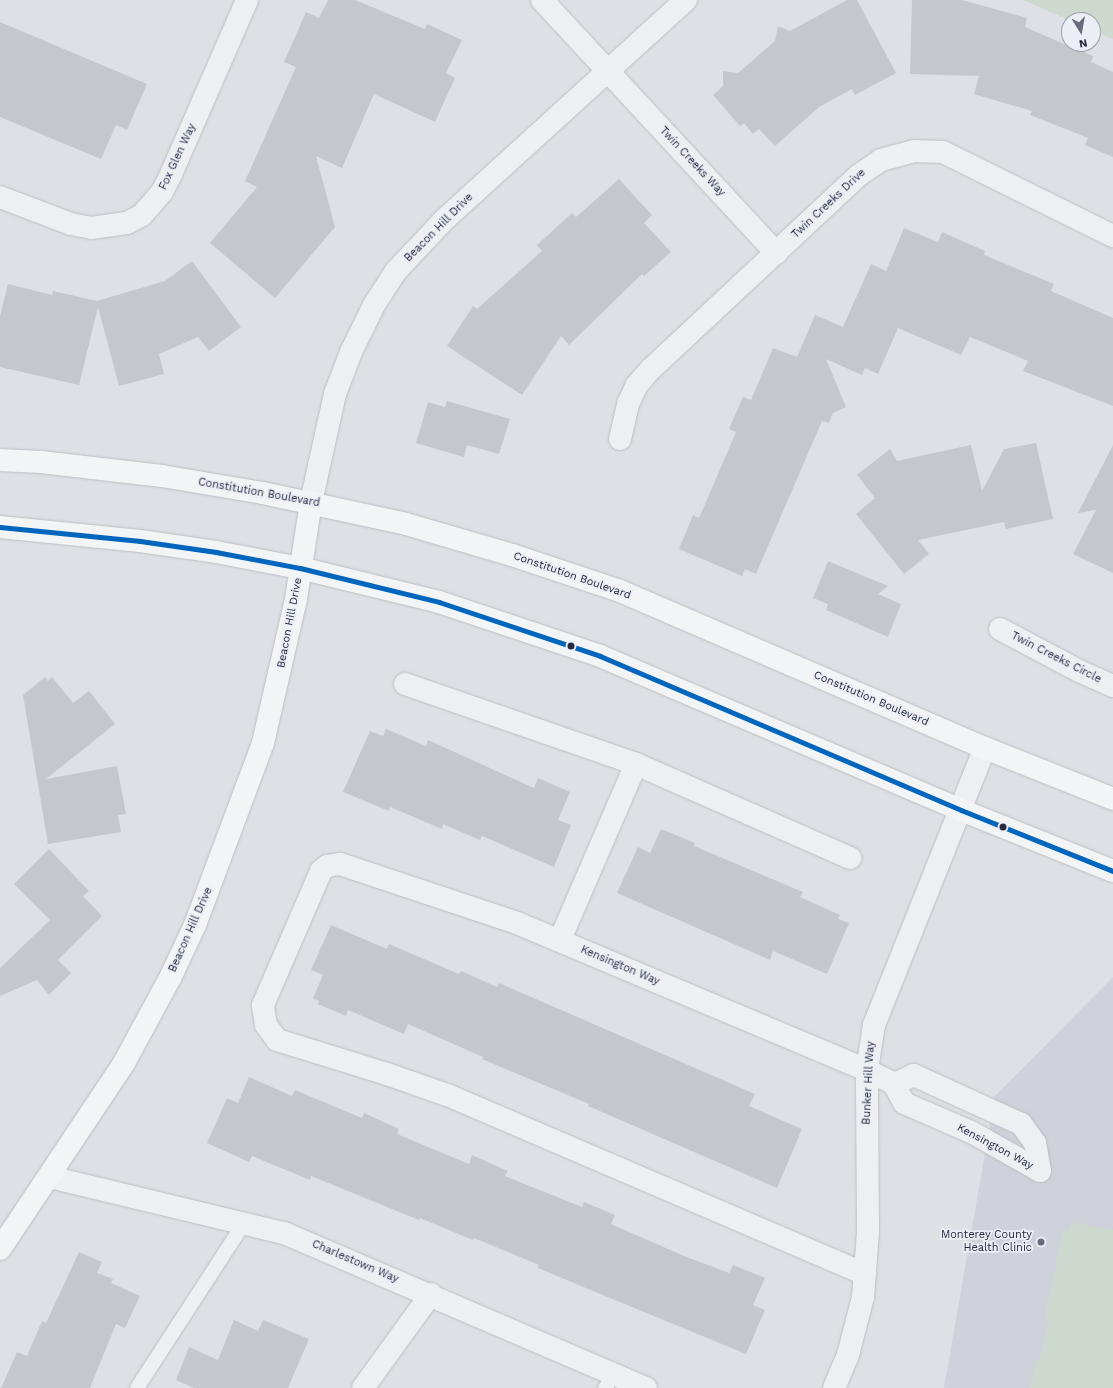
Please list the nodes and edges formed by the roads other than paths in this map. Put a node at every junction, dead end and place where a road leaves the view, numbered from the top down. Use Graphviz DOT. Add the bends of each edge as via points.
graph roads {
  1 [pos="247,0"];
  2 [pos="542,0"];
  3 [pos="686,0"];
  4 [pos="608,71"];
  5 [pos="0,197"];
  6 [pos="1113,236"];
  7 [pos="776,253"];
  8 [pos="620,439"];
  9 [pos="0,460"];
  10 [pos="311,502"];
  11 [pos="0,526"];
  12 [pos="300,568"];
  13 [pos="1000,629"];
  14 [pos="405,684"];
  15 [pos="1113,686"];
  16 [pos="984,748"];
  17 [pos="636,764"];
  18 [pos="1113,799"];
  19 [pos="961,810"];
  20 [pos="850,858"];
  21 [pos="1113,871"];
  22 [pos="560,940"];
  23 [pos="867,1070"];
  24 [pos="894,1084"];
  25 [pos="50,1177"];
  26 [pos="244,1223"];
  27 [pos="0,1249"];
  28 [pos="865,1274"];
  29 [pos="431,1294"];
  30 [pos="609,1381"];
  31 [pos="137,1388"];
  32 [pos="364,1388"];
  33 [pos="646,1388"];
  34 [pos="834,1388"];
  1 -- 5 [label="street, Fox Glen Way" via="172,172 162,192 142,215 127,223 91,228 71,224"];
  2 -- 4 [label="street, Twin Creeks Way"];
  3 -- 4 [label="street, Beacon Hill Drive"];
  4 -- 7 [label="street, Twin Creeks Way"];
  4 -- 10 [label="street, Beacon Hill Drive" via="444,220 396,271 374,305 351,352 335,394"];
  6 -- 7 [label="street, Twin Creeks Drive" via="954,157 924,150 891,156 871,165"];
  7 -- 8 [label="street, Twin Creeks Drive" via="637,385 628,404"];
  9 -- 10 [label="main road, Constitution Boulevard" via="41,462 162,476"];
  10 -- 12 [label="main road, Beacon Hill Drive"];
  10 -- 16 [label="main road, Constitution Boulevard" via="414,526 512,554 620,591"];
  11 -- 12 [label="main road" via="140,541"];
  12 -- 19 [label="main road" via="439,602 600,656"];
  12 -- 25 [label="main road, Beacon Hill Drive" via="279,682 264,744 195,925 124,1063"];
  13 -- 15 [label="street, Twin Creeks Circle"];
  14 -- 17 [label="street"];
  16 -- 18 [label="main road, Constitution Boulevard"];
  16 -- 19 [label="street, Bunker Hill Way"];
  17 -- 20 [label="street"];
  17 -- 22 [label="street"];
  19 -- 21 [label="main road"];
  19 -- 23 [label="street, Bunker Hill Way" via="880,1006 870,1044"];
  22 -- 23 [label="street, Kensington Way"];
  22 -- 28 [label="street, Kensington Way" via="473,906 340,864 327,866 321,871 265,995 263,1005 266,1026 277,1040 447,1095"];
  23 -- 24 [label="street, Kensington Way"];
  23 -- 28 [label="street, Bunker Hill Way" via="868,1232"];
  24 -- 24 [label="street, Kensington Way" via="904,1103 973,1134 1040,1171 1036,1143 1021,1124 914,1076"];
  25 -- 26 [label="street, Charlestown Way"];
  25 -- 27 [label="main road, Beacon Hill Drive"];
  26 -- 29 [label="street, Charlestown Way" via="284,1233"];
  26 -- 31 [label="lane"];
  28 -- 34 [label="street, Bunker Hill Way" via="856,1327"];
  29 -- 30 [label="street, Charlestown Way"];
  29 -- 32 [label="street"];
  30 -- 33 [label="street, Charlestown Way"];
}
